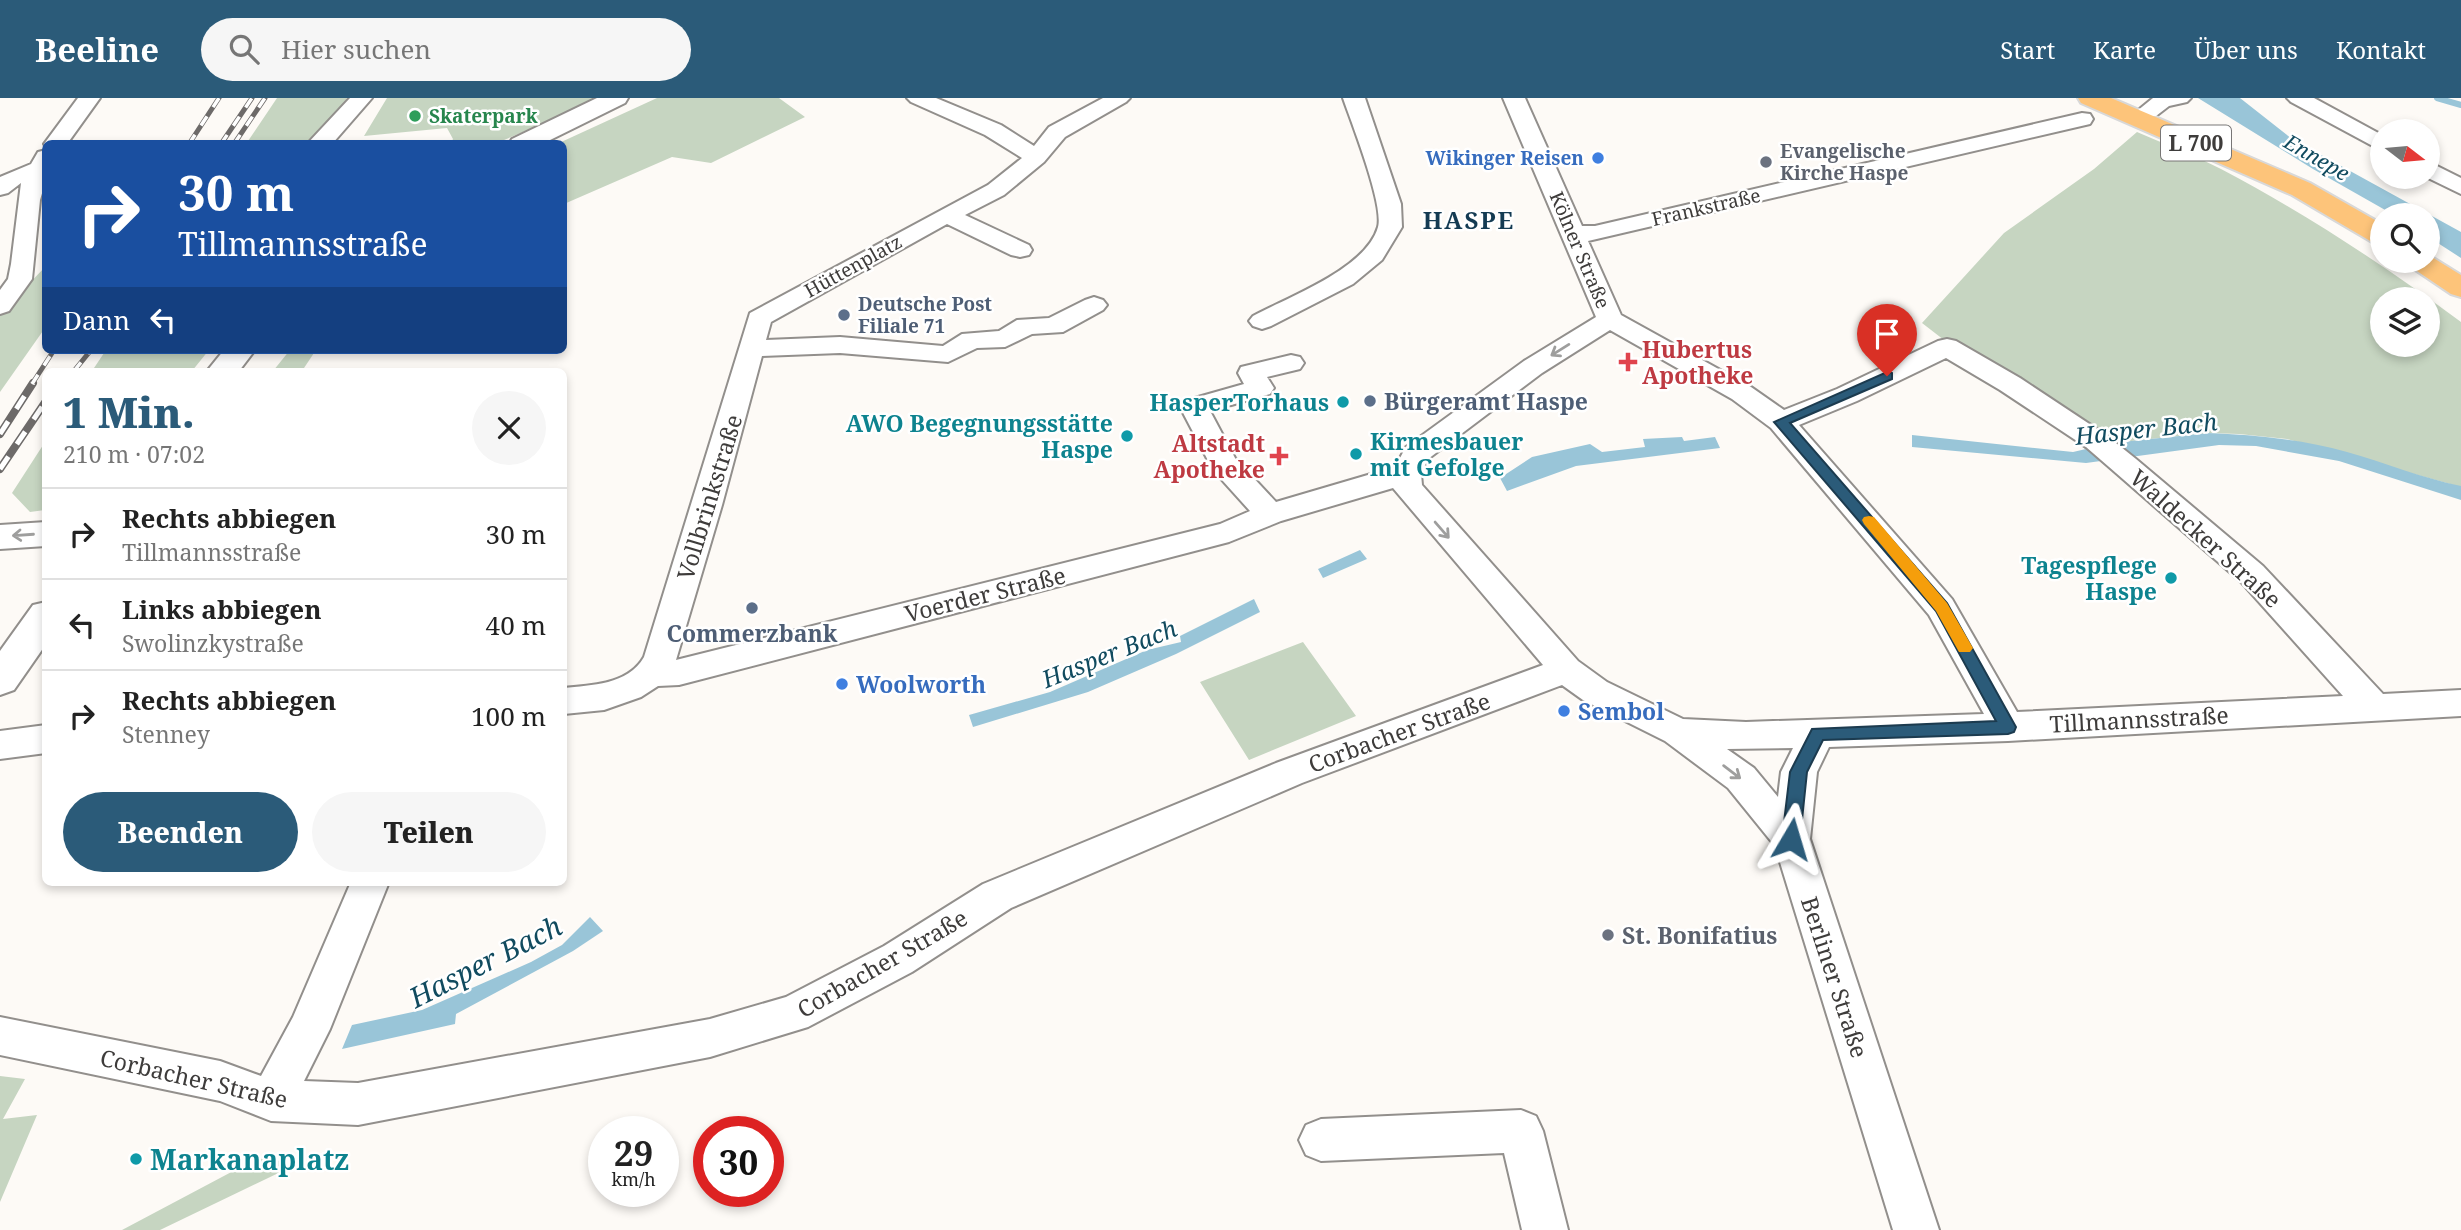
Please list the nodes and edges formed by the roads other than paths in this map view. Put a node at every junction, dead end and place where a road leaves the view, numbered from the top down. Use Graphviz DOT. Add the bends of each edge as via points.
graph roads {
  1 [pos="89,98"];
  2 [pos="361,98"];
  3 [pos="616,98"];
  4 [pos="918,98"];
  5 [pos="1119,98"];
  6 [pos="1354,98"];
  7 [pos="1514,98"];
  8 [pos="2116,98"];
  9 [pos="2179,98"];
  10 [pos="2298,98"];
  11 [pos="2086,108"];
  12 [pos="2148,111"];
  13 [pos="2370,137"];
  14 [pos="58,140"];
  15 [pos="322,140"];
  16 [pos="529,140"];
  17 [pos="1036,158"];
  18 [pos="41,163"];
  19 [pos="2440,175"];
  20 [pos="2461,187"];
  21 [pos="0,188"];
  22 [pos="2301,189"];
  23 [pos="947,215"];
  24 [pos="2370,229"];
  25 [pos="1574,234"];
  26 [pos="1020,250"];
  27 [pos="2439,273"];
  28 [pos="2461,288"];
  29 [pos="1094,305"];
  30 [pos="0,306"];
  31 [pos="759,318"];
  32 [pos="1610,319"];
  33 [pos="1262,321"];
  34 [pos="752,348"];
  35 [pos="237,354"];
  36 [pos="1291,363"];
  37 [pos="225,368"];
  38 [pos="1781,422"];
  39 [pos="1406,474"];
  40 [pos="1270,514"];
  41 [pos="42,534"];
  42 [pos="0,537"];
  43 [pos="42,621"];
  44 [pos="1566,670"];
  45 [pos="651,674"];
  46 [pos="0,680"];
  47 [pos="567,701"];
  48 [pos="2461,703"];
  49 [pos="2374,707"];
  50 [pos="2008,727"];
  51 [pos="1677,731"];
  52 [pos="1818,734"];
  53 [pos="42,739"];
  54 [pos="0,744"];
  55 [pos="1791,839"];
  56 [pos="368,886"];
  57 [pos="0,1036"];
  58 [pos="271,1100"];
  59 [pos="1321,1140"];
  60 [pos="1545,1230"];
  61 [pos="1916,1230"];
  1 -- 14 [label="street"];
  2 -- 15 [label="street"];
  3 -- 16 [label="main road"];
  4 -- 17 [label="street" via="993,130"];
  5 -- 17 [label="street, Hüttenplatz" via="1057,132"];
  6 -- 33 [label="street" via="1389,204 1390,227 1373,255 1344,279"];
  7 -- 25 [label="street, Kölner Straße"];
  8 -- 12 [label="main road, L 700"];
  9 -- 12 [label="street"];
  10 -- 13 [label="street"];
  11 -- 22 [label="main road, L 700"];
  11 -- 25 [label="street, Frankstraße" via="1607,230"];
  12 -- 22 [label="main road, L 700"];
  17 -- 23 [label="street, Hüttenplatz" via="996,190"];
  18 -- 21 [label="street"];
  18 -- 30 [label="street" via="25,220 19,282"];
  19 -- 20 [label="street"];
  22 -- 24 [label="main road, L 700"];
  23 -- 26 [label="street"];
  23 -- 31 [label="street, Hüttenplatz"];
  25 -- 32 [label="street, Kölner Straße"];
  27 -- 28 [label="main road"];
  29 -- 34 [label="street" via="1054,326 1026,326 1005,339 971,340 948,354 840,345"];
  31 -- 34 [label="street, Vollbrinkstraße"];
  32 -- 38 [label="street" via="1762,405"];
  32 -- 39 [label="street, Kölner Straße, one-way" via="1440,435 1416,454"];
  34 -- 45 [label="street, Vollbrinkstraße" via="705,513"];
  35 -- 37 [label="main road"];
  36 -- 40 [label="street" via="1251,373 1260,388 1194,407 1223,463"];
  38 -- 49 [label="street, Waldecker Straße" via="1947,347 2096,441 2126,466 2252,574"];
  38 -- 50 [label="street" via="1941,607"];
  39 -- 40 [label="street, Voerder Straße"];
  39 -- 44 [label="street, Berliner Straße, one-way" via="1413,496"];
  40 -- 45 [label="street, Voerder Straße" via="1230,532 679,672"];
  41 -- 42 [label="main road, one-way"];
  43 -- 46 [label="main road"];
  44 -- 51 [label="street, Berliner Straße" via="1595,691"];
  44 -- 58 [label="street, Corbacher Straße" via="1289,773 997,896 898,959 794,1014 710,1038 358,1104"];
  45 -- 47 [label="street, Voerder Straße" via="604,697"];
  48 -- 49 [label="street, Tillmannsstraße"];
  49 -- 50 [label="street, Tillmannsstraße"];
  50 -- 52 [label="street, Tillmannsstraße"];
  51 -- 52 [label="street, Tillmannsstraße" via="1717,736"];
  51 -- 55 [label="street, Berliner Straße, one-way" via="1741,778"];
  52 -- 55 [label="street" via="1799,772"];
  53 -- 54 [label="street"];
  55 -- 61 [label="street, Berliner Straße"];
  56 -- 58 [label="street" via="309,1029"];
  57 -- 58 [label="street, Corbacher Straße" via="220,1082"];
  59 -- 60 [label="street" via="1521,1131"];
}
